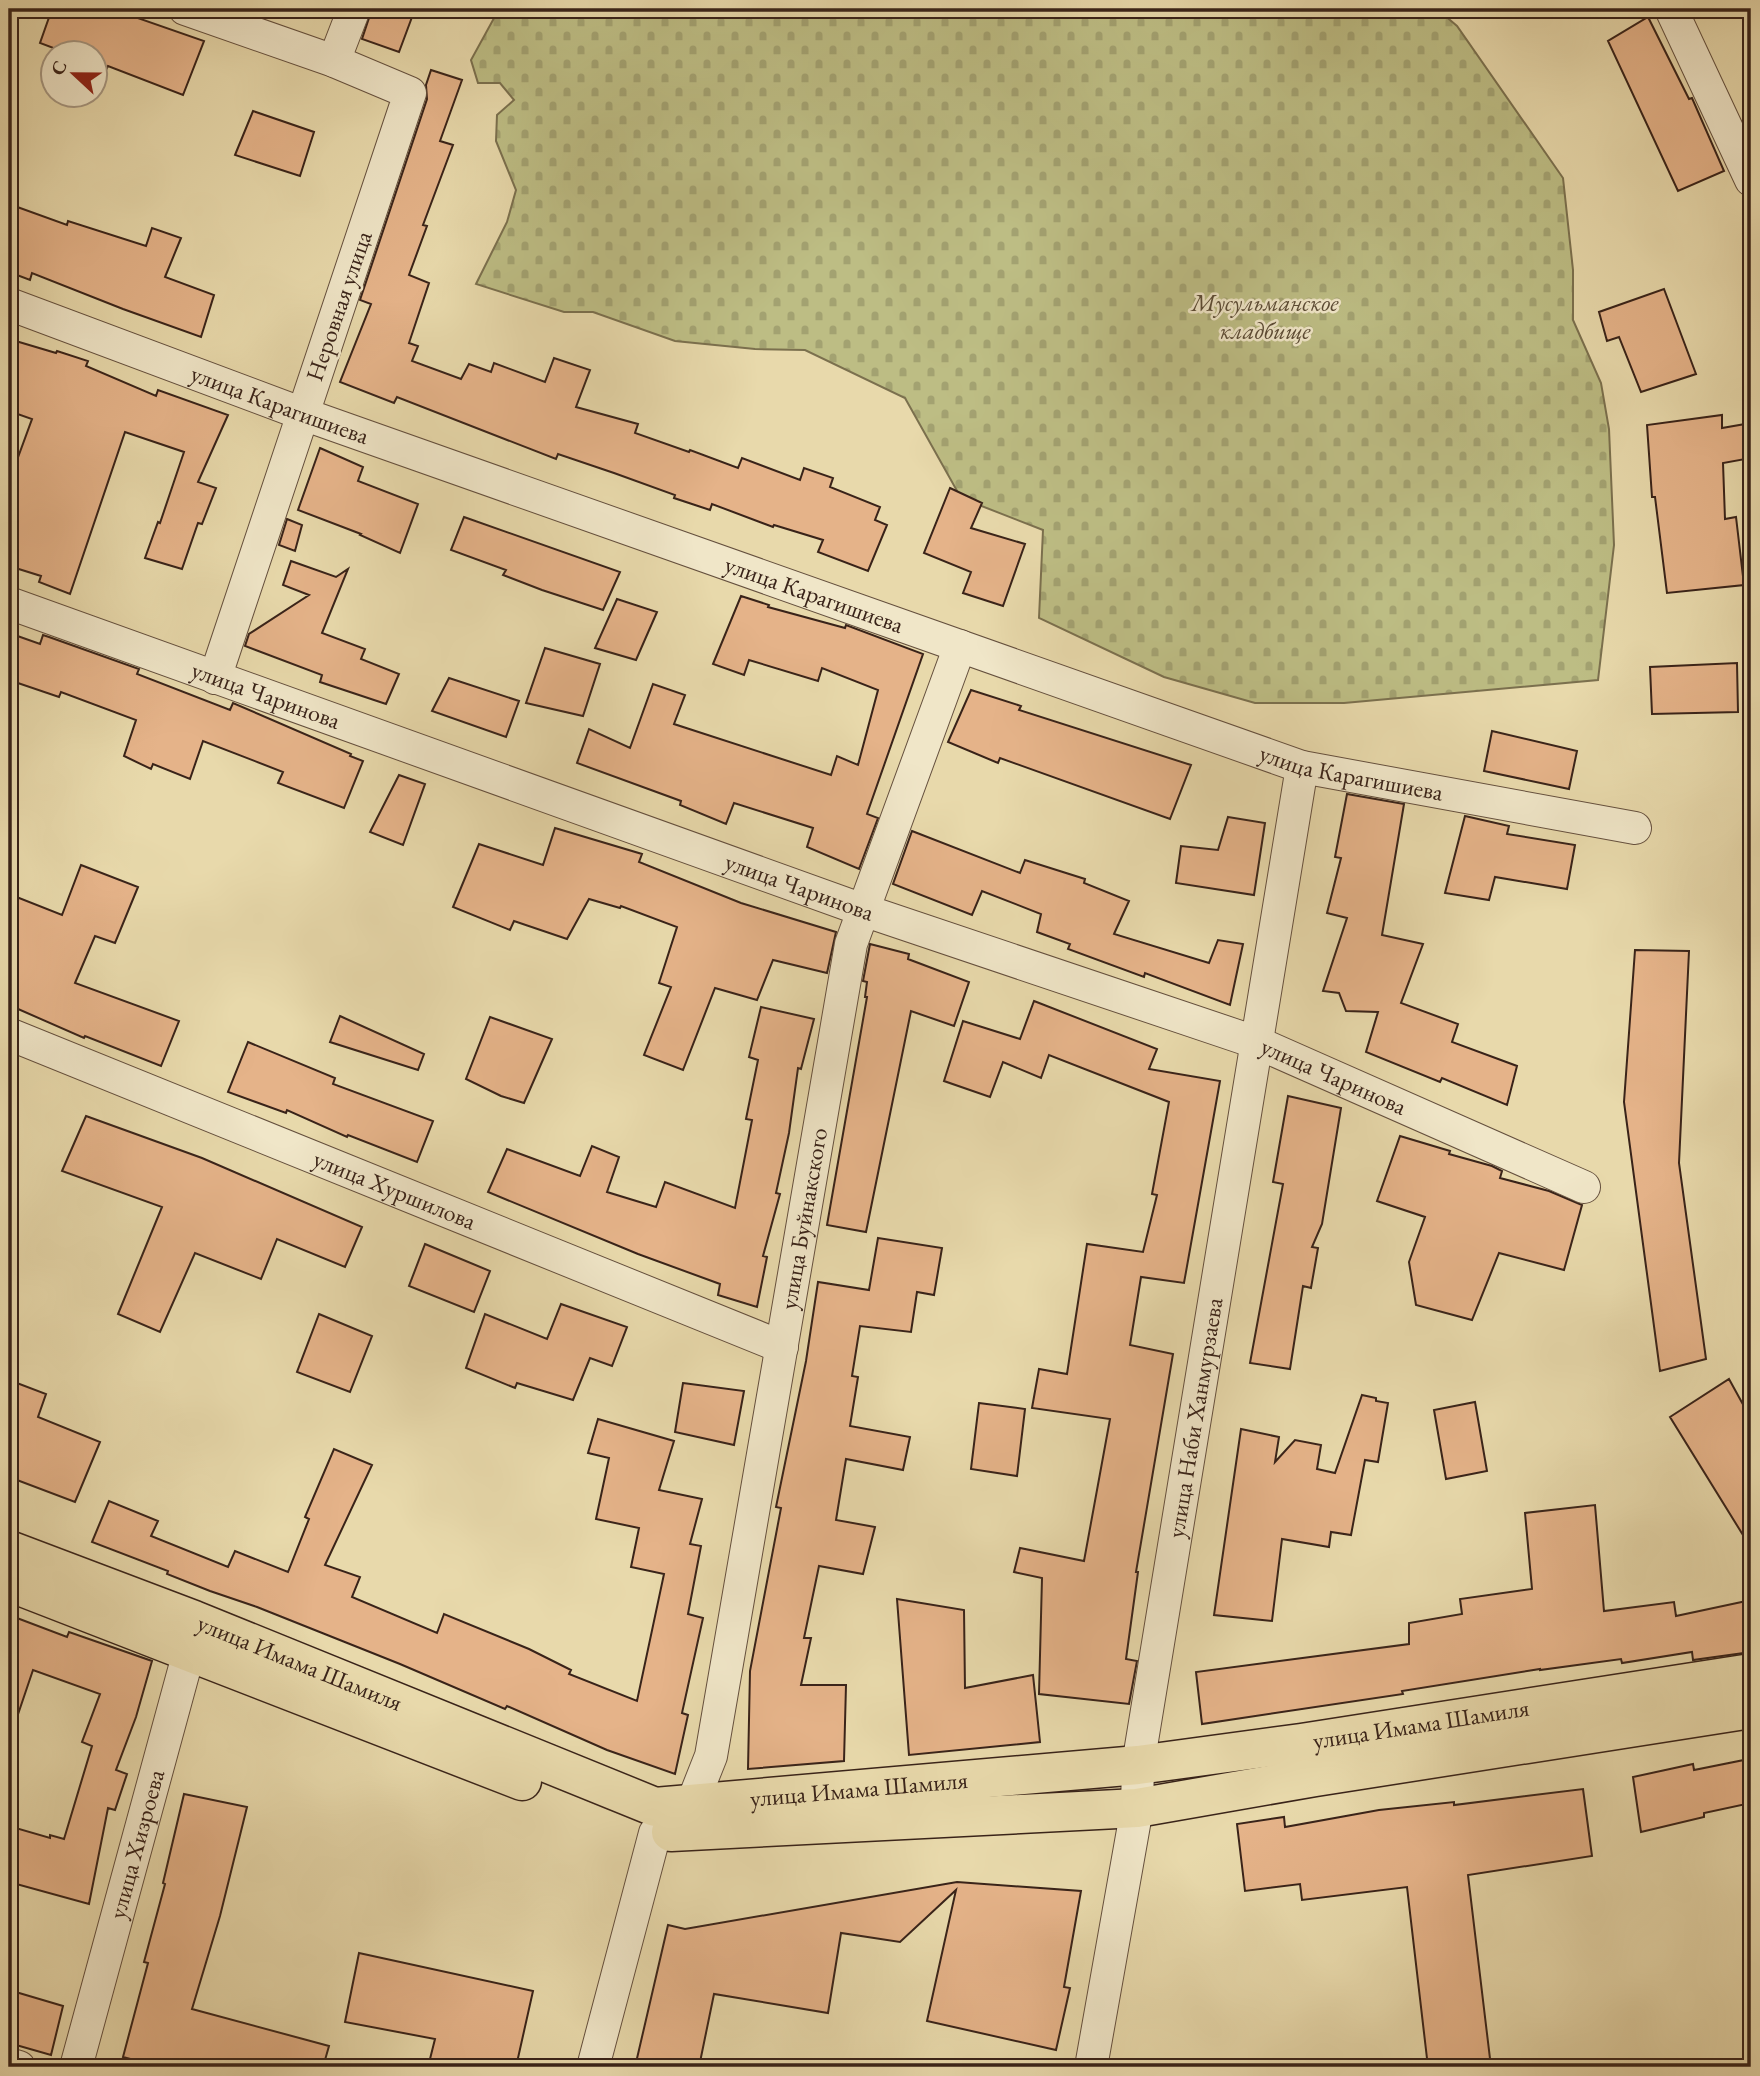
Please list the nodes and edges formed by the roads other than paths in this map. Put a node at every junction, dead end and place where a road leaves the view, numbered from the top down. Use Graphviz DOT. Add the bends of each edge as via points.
graph roads {
  1 [pos="185,9"];
  2 [pos="354,9"];
  3 [pos="1671,9"];
  4 [pos="334,61"];
  5 [pos="1751,180"];
  6 [pos="9,304"];
  7 [pos="303,414"];
  8 [pos="9,603"];
  9 [pos="960,646"];
  10 [pos="215,678"];
  11 [pos="1302,767"];
  12 [pos="1635,828"];
  13 [pos="863,910"];
  14 [pos="9,1034"];
  15 [pos="1258,1043"];
  16 [pos="1584,1187"];
  17 [pos="782,1347"];
  18 [pos="9,1550"];
  19 [pos="9,1582"];
  20 [pos="192,1636"];
  21 [pos="1751,1673"];
  22 [pos="1751,1709"];
  23 [pos="1138,1765"];
  24 [pos="692,1804"];
  25 [pos="1137,1808"];
  26 [pos="655,1833"];
  27 [pos="9,2064"];
  28 [pos="19,2067"];
  29 [pos="76,2067"];
  30 [pos="593,2067"];
  31 [pos="1091,2067"];
  1 -- 4 [label="street"];
  2 -- 4 [label="street"];
  3 -- 5 [label="street"];
  4 -- 7 [label="street, Неровная улица" via="410,93"];
  6 -- 7 [label="street, улица Карагишиева"];
  7 -- 9 [label="street, улица Карагишиева"];
  7 -- 10 [label="street, Неровная улица"];
  8 -- 10 [label="street, улица Чаринова"];
  9 -- 11 [label="street, улица Карагишиева"];
  9 -- 13 [label="street, улица Буйнакского"];
  10 -- 13 [label="street, улица Чаринова"];
  11 -- 12 [label="street, улица Карагишиева"];
  11 -- 15 [label="street, улица Наби Ханмурзаева"];
  13 -- 15 [label="street, улица Чаринова"];
  13 -- 17 [label="street, улица Буйнакского" via="851,944"];
  14 -- 17 [label="street, улица Хуршилова"];
  15 -- 16 [label="street, улица Чаринова"];
  15 -- 23 [label="street, улица Наби Ханмурзаева"];
  17 -- 24 [label="street, улица Буйнакского" via="711,1756"];
  18 -- 20 [label="main road, улица Имама Шамиля"];
  19 -- 20 [label="main road, улица Имама Шамиля"];
  20 -- 24 [label="main road, улица Имама Шамиля" via="655,1807"];
  20 -- 26 [label="main road, улица Имама Шамиля"];
  20 -- 29 [label="street, улица Хизроева"];
  21 -- 23 [label="main road, улица Имама Шамиля"];
  22 -- 25 [label="main road, улица Имама Шамиля"];
  23 -- 24 [label="main road, улица Имама Шамиля"];
  23 -- 25 [label="street, улица Наби Ханмурзаева"];
  25 -- 26 [label="main road, улица Имама Шамиля"];
  25 -- 31 [label="street, улица Наби Ханмурзаева"];
  26 -- 30 [label="street"];
  27 -- 28 [label="street"];
}
